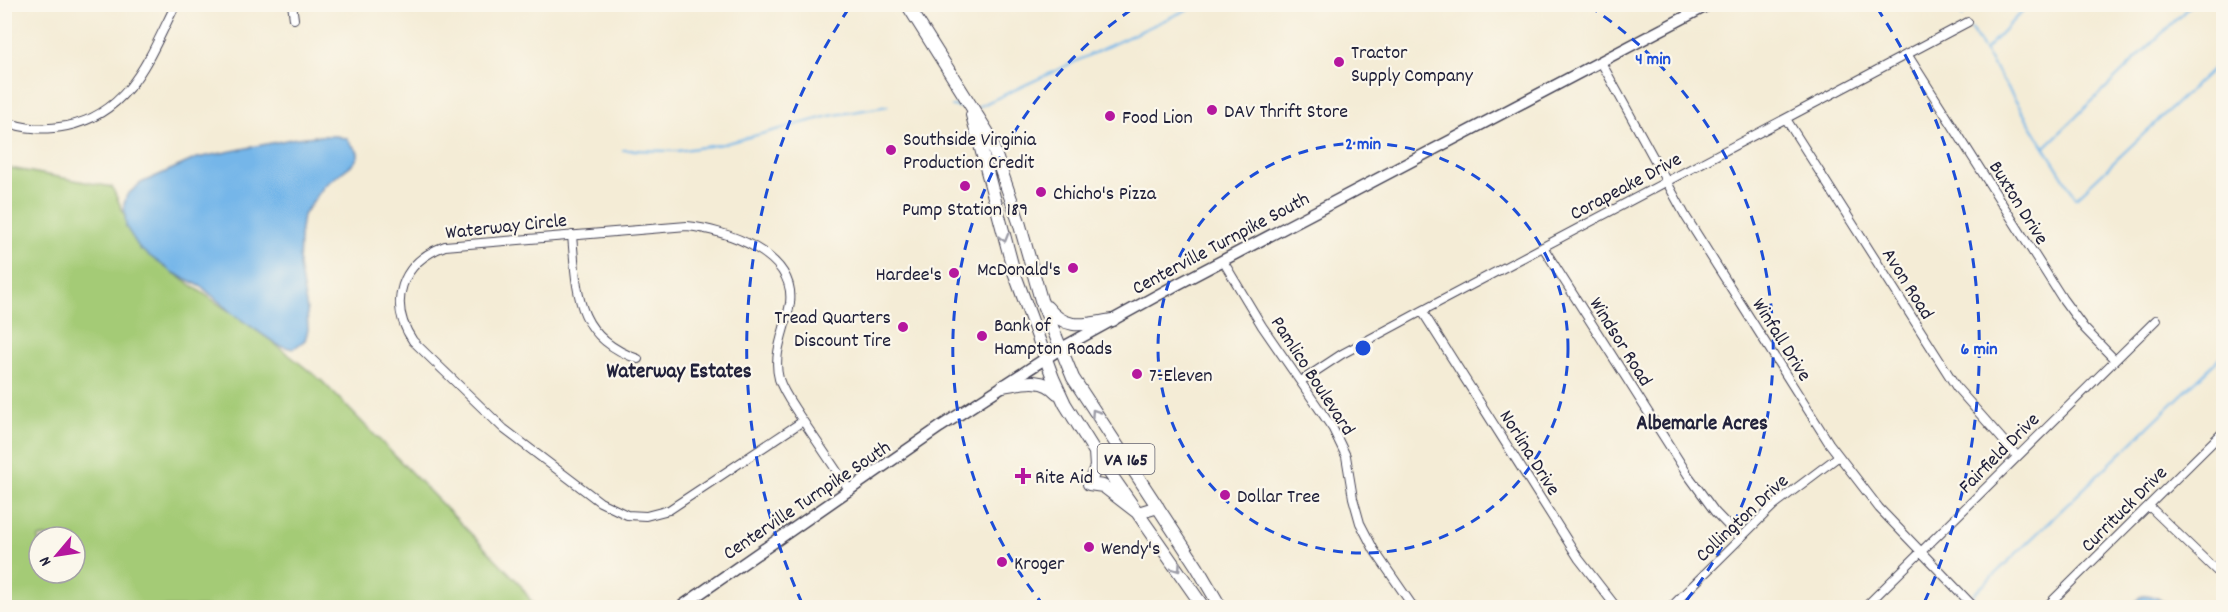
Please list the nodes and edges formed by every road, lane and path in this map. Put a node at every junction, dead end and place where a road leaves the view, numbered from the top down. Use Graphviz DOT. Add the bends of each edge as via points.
graph roads {
  1 [pos="176,4"];
  2 [pos="292,4"];
  3 [pos="907,4"];
  4 [pos="1710,4"];
  5 [pos="294,19"];
  6 [pos="1968,22"];
  7 [pos="1907,54"];
  8 [pos="1601,62"];
  9 [pos="967,100"];
  10 [pos="1786,119"];
  11 [pos="4,121"];
  12 [pos="1666,182"];
  13 [pos="572,235"];
  14 [pos="1543,247"];
  15 [pos="1223,261"];
  16 [pos="1041,300"];
  17 [pos="1422,311"];
  18 [pos="1113,320"];
  19 [pos="2156,320"];
  20 [pos="1060,349"];
  21 [pos="1045,358"];
  22 [pos="638,359"];
  23 [pos="2115,360"];
  24 [pos="1301,381"];
  25 [pos="1003,386"];
  26 [pos="1065,404"];
  27 [pos="803,421"];
  28 [pos="2223,431"];
  29 [pos="1095,452"];
  30 [pos="1839,456"];
  31 [pos="2017,456"];
  32 [pos="850,491"];
  33 [pos="2149,506"];
  34 [pos="1158,507"];
  35 [pos="1138,513"];
  36 [pos="1740,538"];
  37 [pos="1921,552"];
  38 [pos="2223,578"];
  39 [pos="679,608"];
  40 [pos="1204,608"];
  41 [pos="1221,608"];
  42 [pos="1414,608"];
  43 [pos="1617,608"];
  44 [pos="1670,608"];
  45 [pos="1864,608"];
  46 [pos="1975,608"];
  47 [pos="2045,608"];
  1 -- 11 [label="street" via="137,79 110,108 76,124 55,128 35,130"];
  2 -- 5 [label="street"];
  3 -- 9 [label="highway, VA 165"];
  4 -- 8 [label="main road, Centerville Turnpike South"];
  6 -- 7 [label="street, Corapeake Drive"];
  7 -- 10 [label="street, Corapeake Drive"];
  7 -- 23 [label="street, Buxton Drive" via="2062,298"];
  8 -- 12 [label="street, Winfall Drive"];
  8 -- 15 [label="main road, Centerville Turnpike South"];
  9 -- 16 [label="highway, VA 165" via="988,133 1000,163"];
  9 -- 21 [label="highway, VA 165, one-way" via="1014,272"];
  10 -- 12 [label="street, Corapeake Drive"];
  10 -- 31 [label="street, Avon Road" via="1952,380"];
  12 -- 14 [label="street, Corapeake Drive"];
  12 -- 30 [label="street, Winfall Drive"];
  13 -- 22 [label="street" via="580,304 587,321 606,343"];
  13 -- 27 [label="street, Waterway Circle" via="687,226 730,235 766,255 788,286 789,304 777,367 785,393"];
  13 -- 27 [label="street, Waterway Circle" via="445,246 416,264 401,290 401,317 413,341 523,445 609,508 627,515 646,516 681,502"];
  14 -- 17 [label="street, Corapeake Drive"];
  14 -- 36 [label="street, Windsor Road" via="1688,475"];
  15 -- 18 [label="main road, Centerville Turnpike South"];
  15 -- 24 [label="street, Pamlico Boulevard"];
  16 -- 18 [label="highway" via="1065,323"];
  16 -- 20 [label="highway, VA 165"];
  17 -- 24 [label="street, Corapeake Drive"];
  17 -- 43 [label="street, Norlina Drive" via="1579,559"];
  18 -- 20 [label="main road, Centerville Turnpike South"];
  19 -- 23 [label="street, Fairfield Drive"];
  20 -- 21 [label="main road, Centerville Turnpike South"];
  34 -- 20 [label="highway, VA 165, one-way" via="1073,378"];
  21 -- 25 [label="main road, Centerville Turnpike South"];
  21 -- 26 [label="highway, VA 165"];
  23 -- 31 [label="street, Fairfield Drive"];
  24 -- 42 [label="street, Pamlico Boulevard" via="1340,442 1350,471 1356,510 1368,540"];
  25 -- 26 [label="highway" via="1042,382 1053,388"];
  25 -- 32 [label="main road, Centerville Turnpike South"];
  26 -- 29 [label="highway, VA 165"];
  27 -- 32 [label="street, Waterway Circle"];
  28 -- 33 [label="street, Currituck Drive"];
  29 -- 35 [label="highway, VA 165"];
  29 -- 35 [label="highway" via="1096,467 1089,484 1103,486"];
  30 -- 36 [label="street, Collington Drive" via="1774,505"];
  30 -- 37 [label="street, Winfall Drive"];
  31 -- 37 [label="street, Fairfield Drive"];
  32 -- 39 [label="main road, Centerville Turnpike South"];
  33 -- 38 [label="street"];
  33 -- 47 [label="street, Currituck Drive"];
  34 -- 35 [label="highway"];
  34 -- 41 [label="highway, VA 165"];
  35 -- 40 [label="highway, VA 165, one-way"];
  36 -- 44 [label="street, Collington Drive"];
  37 -- 45 [label="street, Fairfield Drive"];
  37 -- 46 [label="street, Winfall Drive"];
}
